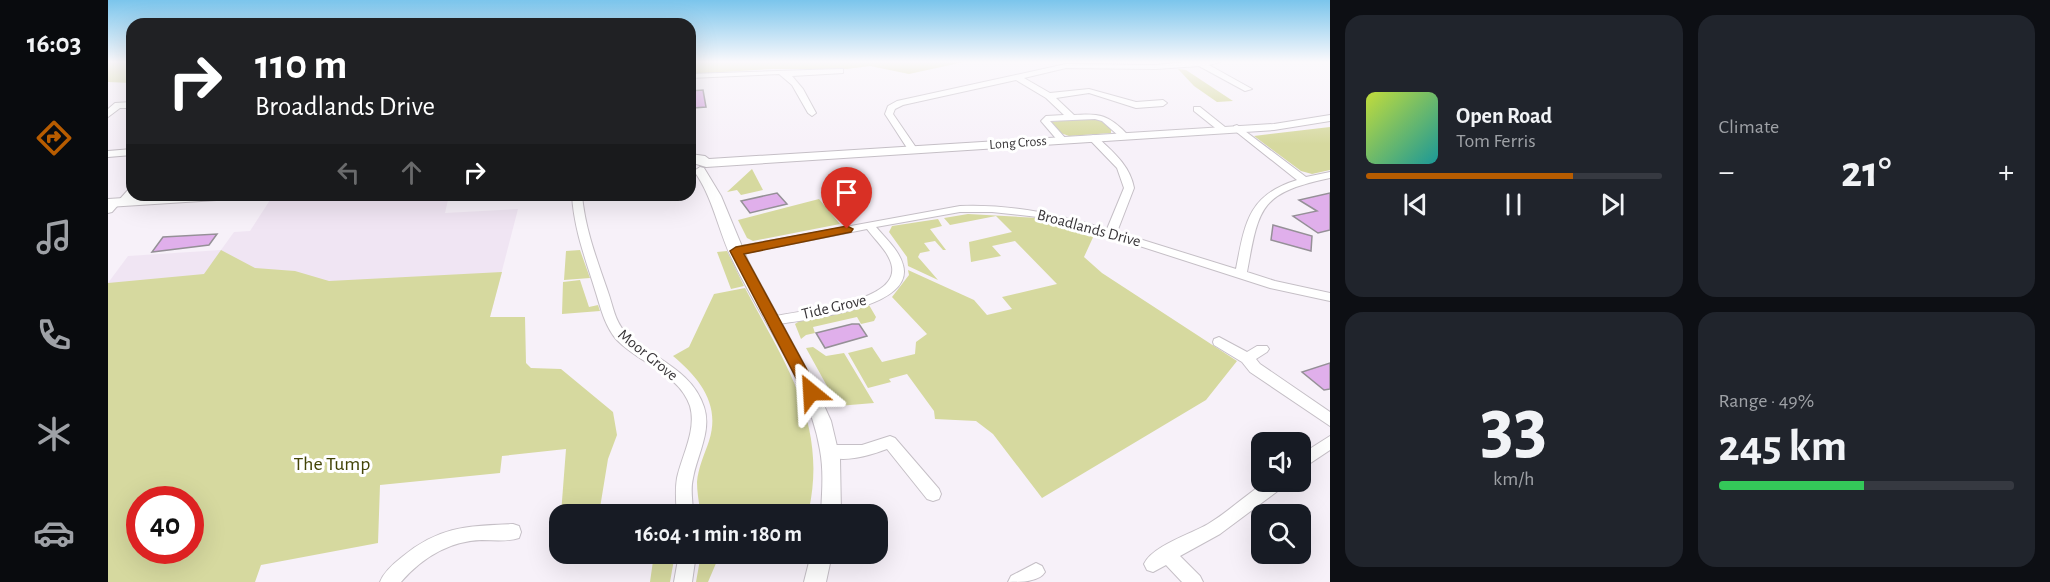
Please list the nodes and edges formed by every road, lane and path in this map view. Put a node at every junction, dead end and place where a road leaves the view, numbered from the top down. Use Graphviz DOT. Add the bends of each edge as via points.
graph roads {
  1 [pos="798,89"];
  2 [pos="964,89"];
  3 [pos="1037,89"];
  4 [pos="1088,89"];
  5 [pos="1089,89"];
  6 [pos="1049,96"];
  7 [pos="1142,99"];
  8 [pos="1163,104"];
  9 [pos="126,105"];
  10 [pos="1150,105"];
  11 [pos="1200,110"];
  12 [pos="812,113"];
  13 [pos="108,114"];
  14 [pos="1071,117"];
  15 [pos="1330,118"];
  16 [pos="1222,129"];
  17 [pos="1237,129"];
  18 [pos="1123,135"];
  19 [pos="1093,138"];
  20 [pos="1062,140"];
  21 [pos="912,149"];
  22 [pos="126,152"];
  23 [pos="108,154"];
  24 [pos="696,161"];
  25 [pos="696,163"];
  26 [pos="1330,175"];
  27 [pos="1304,180"];
  28 [pos="126,196"];
  29 [pos="153,201"];
  30 [pos="577,201"];
  31 [pos="113,204"];
  32 [pos="869,225"];
  33 [pos="1111,232"];
  34 [pos="736,251"];
  35 [pos="1241,274"];
  36 [pos="1330,297"];
  37 [pos="773,321"];
  38 [pos="1219,342"];
  39 [pos="1262,349"];
  40 [pos="1247,358"];
  41 [pos="1330,420"];
  42 [pos="1330,442"];
  43 [pos="830,451"];
  44 [pos="1311,456"];
  45 [pos="1264,492"];
  46 [pos="933,494"];
  47 [pos="685,504"];
  48 [pos="831,504"];
  49 [pos="513,532"];
  50 [pos="686,564"];
  51 [pos="820,564"];
  52 [pos="389,582"];
  53 [pos="683,582"];
  54 [pos="815,582"];
  55 [pos="1194,582"];
  1 -- 12 [label="street"];
  2 -- 21 [label="street" via="894,105 889,114"];
  3 -- 6 [label="street"];
  4 -- 6 [label="street"];
  5 -- 10 [label="street" via="1136,105"];
  6 -- 14 [label="street"];
  7 -- 10 [label="street"];
  8 -- 10 [label="street"];
  9 -- 13 [label="street" via="118,105"];
  11 -- 16 [label="street"];
  14 -- 18 [label="street" via="1100,117"];
  14 -- 20 [label="street" via="1045,120"];
  15 -- 17 [label="street, Long Cross"];
  16 -- 17 [label="street, Long Cross"];
  16 -- 18 [label="street, Long Cross"];
  17 -- 27 [label="street"];
  18 -- 19 [label="street, Long Cross"];
  19 -- 20 [label="street, Long Cross"];
  19 -- 33 [label="street" via="1122,167 1128,181 1129,188"];
  20 -- 21 [label="street, Long Cross"];
  21 -- 24 [label="street, Long Cross"];
  22 -- 23 [label="street"];
  25 -- 34 [label="street" via="711,187"];
  26 -- 27 [label="street"];
  27 -- 35 [label="street" via="1276,190 1257,208"];
  28 -- 31 [label="street"];
  29 -- 31 [label="street"];
  30 -- 47 [label="street, Moor Grove" via="585,246 616,331 681,381 695,400 699,429 684,483"];
  32 -- 33 [label="street, Broadlands Drive" via="980,208 1043,214"];
  32 -- 34 [label="street, Broadlands Drive"];
  32 -- 37 [label="street, Tide Grove" via="898,266 891,288 866,301"];
  33 -- 35 [label="street, Broadlands Drive"];
  34 -- 37 [label="street"];
  35 -- 36 [label="street, Broadlands Drive"];
  37 -- 43 [label="street" via="806,379"];
  38 -- 40 [label="street"];
  39 -- 40 [label="street"];
  40 -- 41 [label="street" via="1255,368"];
  42 -- 44 [label="street"];
  43 -- 46 [label="street" via="862,451 890,442"];
  43 -- 48 [label="street"];
  45 -- 55 [label="street" via="1214,529 1160,559"];
  49 -- 52 [label="street" via="451,537 414,557"];
  50 -- 53 [label="street"];
  51 -- 54 [label="street"];
}
